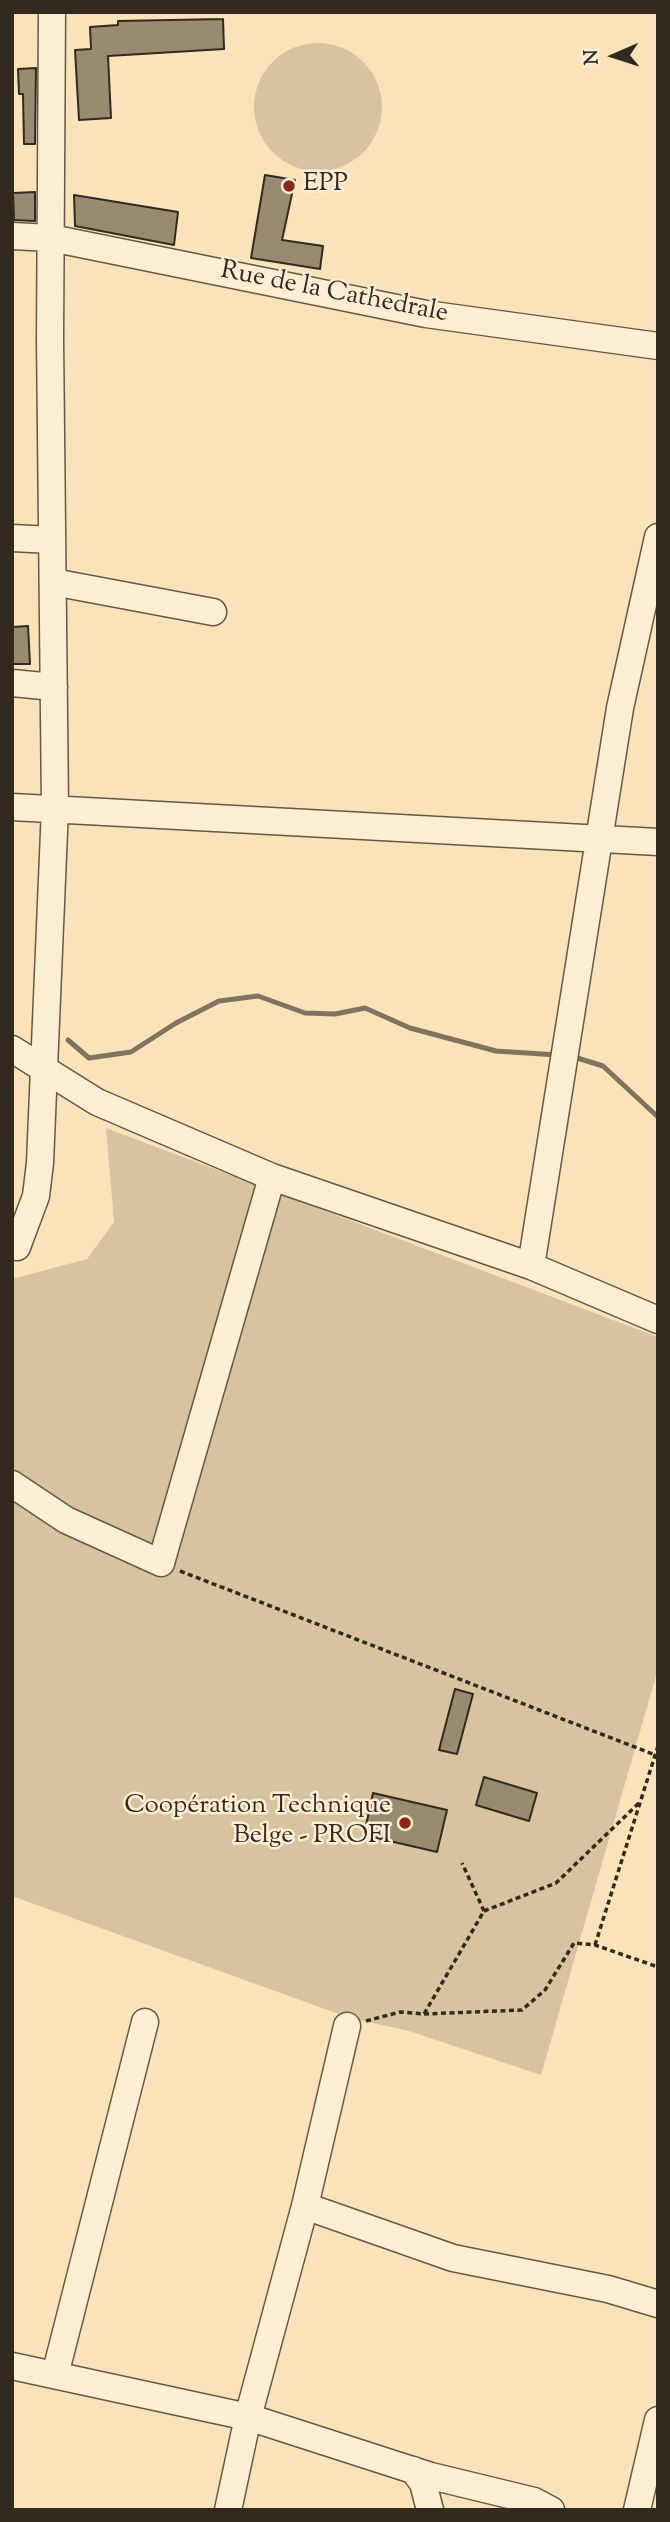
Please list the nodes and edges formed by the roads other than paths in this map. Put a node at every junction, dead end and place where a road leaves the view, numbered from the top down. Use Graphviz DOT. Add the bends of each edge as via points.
graph roads {
  1 [pos="52,12"];
  2 [pos="12,236"];
  3 [pos="51,238"];
  4 [pos="658,346"];
  5 [pos="658,537"];
  6 [pos="12,538"];
  7 [pos="52,540"];
  8 [pos="53,582"];
  9 [pos="213,612"];
  10 [pos="12,683"];
  11 [pos="54,687"];
  12 [pos="12,807"];
  13 [pos="55,808"];
  14 [pos="599,838"];
  15 [pos="658,842"];
  16 [pos="12,1049"];
  17 [pos="44,1071"];
  18 [pos="272,1177"];
  19 [pos="17,1247"];
  20 [pos="531,1266"];
  21 [pos="658,1320"];
  22 [pos="12,1484"];
  23 [pos="145,2022"];
  24 [pos="347,2026"];
  25 [pos="305,2206"];
  26 [pos="658,2304"];
  27 [pos="12,2366"];
  28 [pos="55,2375"];
  29 [pos="248,2417"];
  30 [pos="658,2420"];
  31 [pos="413,2470"];
  32 [pos="228,2510"];
  33 [pos="430,2510"];
  34 [pos="551,2510"];
  35 [pos="636,2510"];
  1 -- 3 [label="street"];
  2 -- 3 [label="street, Rue de la Cathedrale"];
  3 -- 4 [label="street, Rue de la Cathedrale" via="426,314"];
  3 -- 7 [label="street"];
  5 -- 14 [label="street" via="620,708"];
  6 -- 7 [label="street"];
  7 -- 8 [label="street"];
  8 -- 9 [label="street"];
  8 -- 11 [label="street"];
  10 -- 11 [label="street"];
  11 -- 13 [label="street"];
  12 -- 13 [label="street"];
  13 -- 14 [label="street"];
  13 -- 17 [label="street"];
  14 -- 15 [label="street"];
  14 -- 20 [label="street"];
  16 -- 17 [label="street"];
  17 -- 18 [label="street" via="97,1102"];
  17 -- 19 [label="street" via="36,1196"];
  18 -- 20 [label="street"];
  18 -- 22 [label="street" via="160,1563 66,1520"];
  20 -- 21 [label="street"];
  23 -- 28 [label="street"];
  24 -- 25 [label="street"];
  25 -- 26 [label="street" via="453,2258 608,2289"];
  25 -- 29 [label="street"];
  27 -- 28 [label="street"];
  28 -- 29 [label="street"];
  29 -- 31 [label="street"];
  29 -- 32 [label="street"];
  30 -- 35 [label="street"];
  31 -- 33 [label="street" via="423,2483"];
  31 -- 34 [label="street" via="534,2501"];
}
